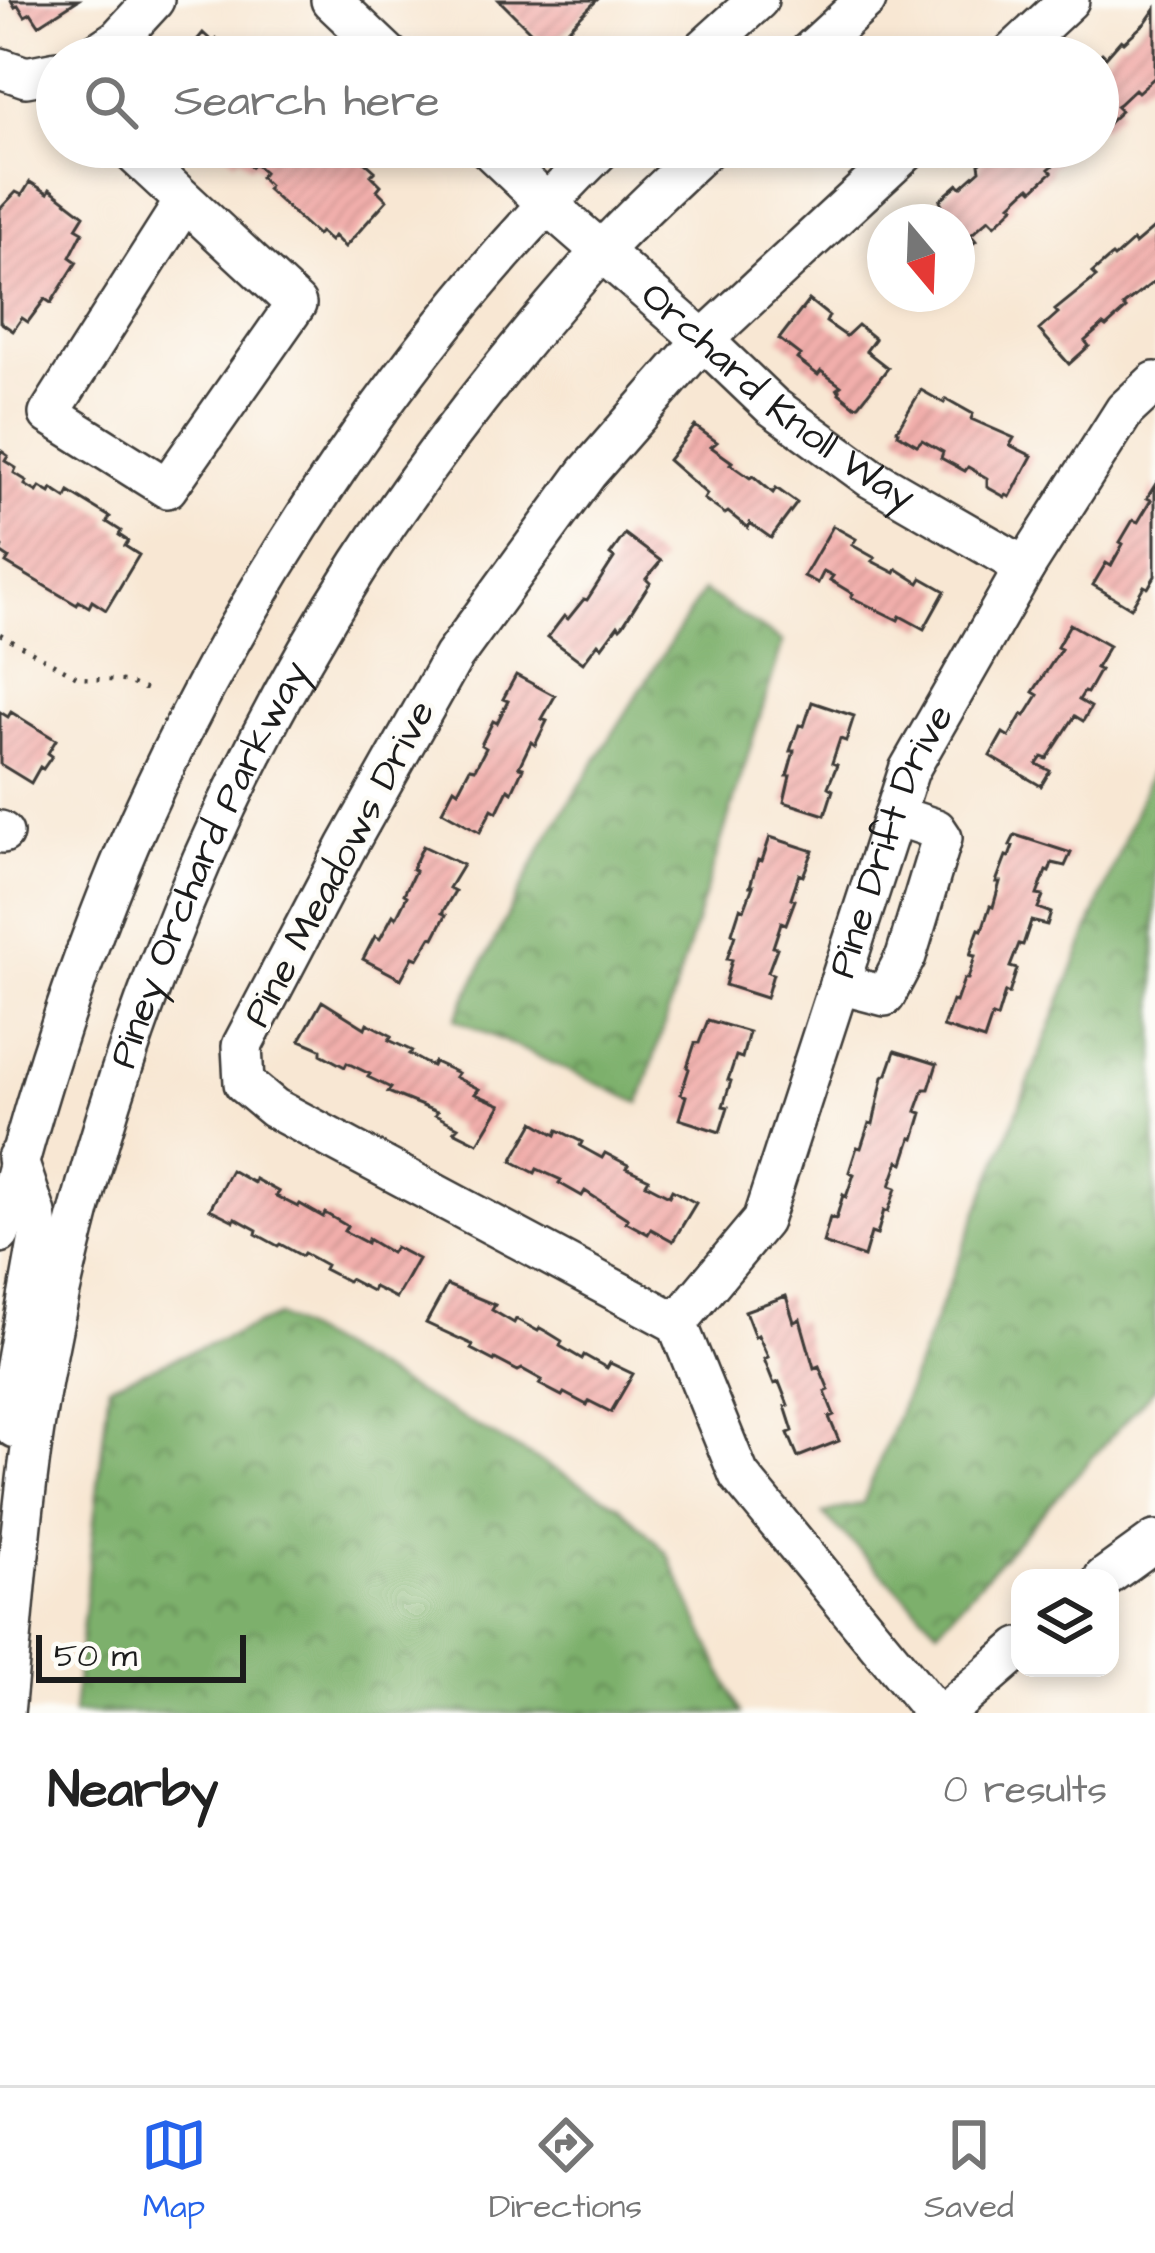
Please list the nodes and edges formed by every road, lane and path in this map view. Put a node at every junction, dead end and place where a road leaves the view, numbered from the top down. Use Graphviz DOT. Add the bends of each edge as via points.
graph roads {
  1 [pos="154,0"];
  2 [pos="331,0"];
  3 [pos="758,0"];
  4 [pos="866,0"];
  5 [pos="1069,0"];
  6 [pos="121,36"];
  7 [pos="369,36"];
  8 [pos="718,36"];
  9 [pos="827,36"];
  10 [pos="1030,36"];
  11 [pos="0,68"];
  12 [pos="36,75"];
  13 [pos="149,168"];
  14 [pos="509,168"];
  15 [pos="582,168"];
  16 [pos="686,168"];
  17 [pos="888,168"];
  18 [pos="184,202"];
  19 [pos="546,203"];
  20 [pos="601,251"];
  21 [pos="703,340"];
  22 [pos="1155,382"];
  23 [pos="1024,566"];
  24 [pos="0,634"];
  25 [pos="147,689"];
  26 [pos="894,815"];
  27 [pos="839,984"];
  28 [pos="10,1156"];
  29 [pos="0,1233"];
  30 [pos="677,1323"];
  31 [pos="25,1498"];
  32 [pos="1155,1541"];
  33 [pos="1117,1569"];
  34 [pos="1011,1656"];
  35 [pos="4,1713"];
  36 [pos="935,1713"];
  37 [pos="945,1713"];
  1 -- 6 [label="street"];
  2 -- 7 [label="street"];
  3 -- 8 [label="street"];
  4 -- 9 [label="street"];
  5 -- 10 [label="street"];
  11 -- 12 [label="street"];
  13 -- 18 [label="street"];
  14 -- 19 [label="street, Orchard Knoll Way"];
  15 -- 19 [label="street, Piney Orchard Parkway"];
  16 -- 20 [label="street, Piney Orchard Parkway"];
  17 -- 21 [label="street, Pine Meadows Drive"];
  18 -- 18 [label="street" via="49,414 166,488 296,304"];
  19 -- 20 [label="street, Orchard Knoll Way"];
  19 -- 28 [label="street, Piney Orchard Parkway" via="368,424 206,686 140,820"];
  20 -- 21 [label="street, Orchard Knoll Way"];
  20 -- 31 [label="street, Piney Orchard Parkway" via="513,354 360,565 266,726 205,852 97,1155 39,1396"];
  21 -- 23 [label="street, Orchard Knoll Way" via="772,406 871,478"];
  21 -- 30 [label="street, Pine Meadows Drive" via="587,472 452,657 242,1046 244,1083 274,1108"];
  22 -- 23 [label="street, Pine Drift Drive" via="1125,410"];
  23 -- 26 [label="street, Pine Drift Drive" via="909,770"];
  24 -- 25 [label="path" via="79,678"];
  26 -- 27 [label="street, Pine Drift Drive"];
  26 -- 27 [label="street" via="942,838 906,956 885,996"];
  27 -- 30 [label="street, Pine Drift Drive" via="762,1221"];
  28 -- 29 [label="street, Piney Orchard Parkway"];
  28 -- 31 [label="street" via="39,1237 15,1371"];
  30 -- 36 [label="street" via="739,1475"];
  31 -- 35 [label="street, Piney Orchard Parkway"];
  32 -- 33 [label="street"];
  34 -- 37 [label="street"];
}
